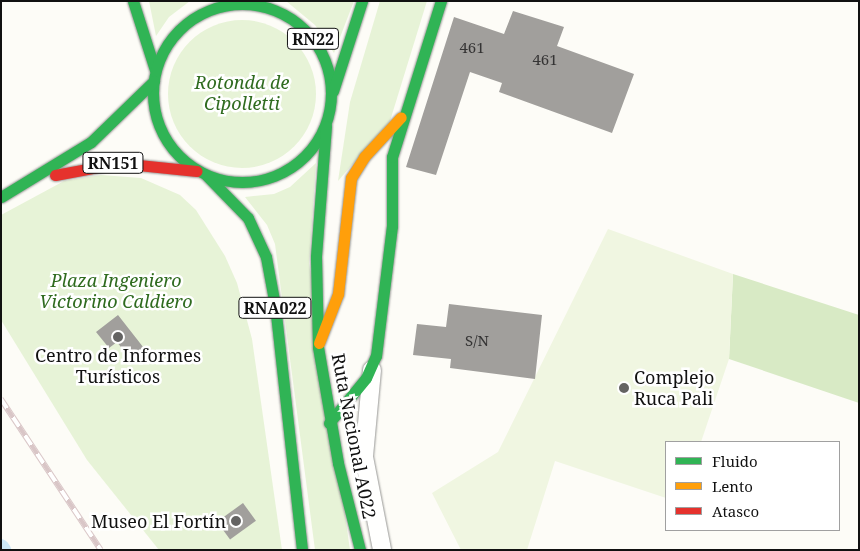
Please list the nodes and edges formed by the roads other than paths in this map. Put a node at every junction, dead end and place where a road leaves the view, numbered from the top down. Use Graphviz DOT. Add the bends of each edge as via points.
graph roads {
  1 [pos="133,1"];
  2 [pos="362,1"];
  3 [pos="441,1"];
  4 [pos="246,2"];
  5 [pos="154,76"];
  6 [pos="330,102"];
  7 [pos="406,112"];
  8 [pos="327,119"];
  9 [pos="202,173"];
  10 [pos="30,183"];
  11 [pos="391,189"];
  12 [pos="347,190"];
  13 [pos="1,197"];
  14 [pos="318,347"];
  15 [pos="372,368"];
  16 [pos="330,423"];
  17 [pos="302,550"];
  18 [pos="360,550"];
  19 [pos="382,550"];
  1 -- 5 [label="main road"];
  2 -- 6 [label="main road, RN22"];
  3 -- 7 [label="main road"];
  4 -- 5 [label="main road, RN22" via="224,5 194,17 169,40"];
  4 -- 6 [label="main road, RN22" via="293,19 315,42 328,71"];
  5 -- 9 [label="main road, RN22" via="153,104 163,136 172,149"];
  5 -- 10 [label="main road, RN151" via="102,133"];
  6 -- 8 [label="main road, RN22"];
  7 -- 11 [label="main road" via="392,158"];
  7 -- 12 [label="main road" via="364,157"];
  8 -- 9 [label="main road, RN22" via="312,148 286,170 255,181 238,182"];
  8 -- 14 [label="main road, Ruta Nacional A022 / RNA022" via="316,272"];
  9 -- 10 [label="main road, RN151" via="146,164 102,164"];
  9 -- 17 [label="main road, RNA022" via="248,218 266,258 275,305"];
  10 -- 13 [label="main road, RN151"];
  11 -- 12 [label="main road" via="373,178 358,178"];
  11 -- 15 [label="main road" via="392,226"];
  12 -- 14 [label="main road" via="338,294"];
  14 -- 16 [label="main road, Ruta Nacional A022 / RNA022"];
  15 -- 16 [label="main road"];
  15 -- 19 [label="street" via="364,457"];
  16 -- 18 [label="main road, Ruta Nacional A022 / RNA022"];
}
